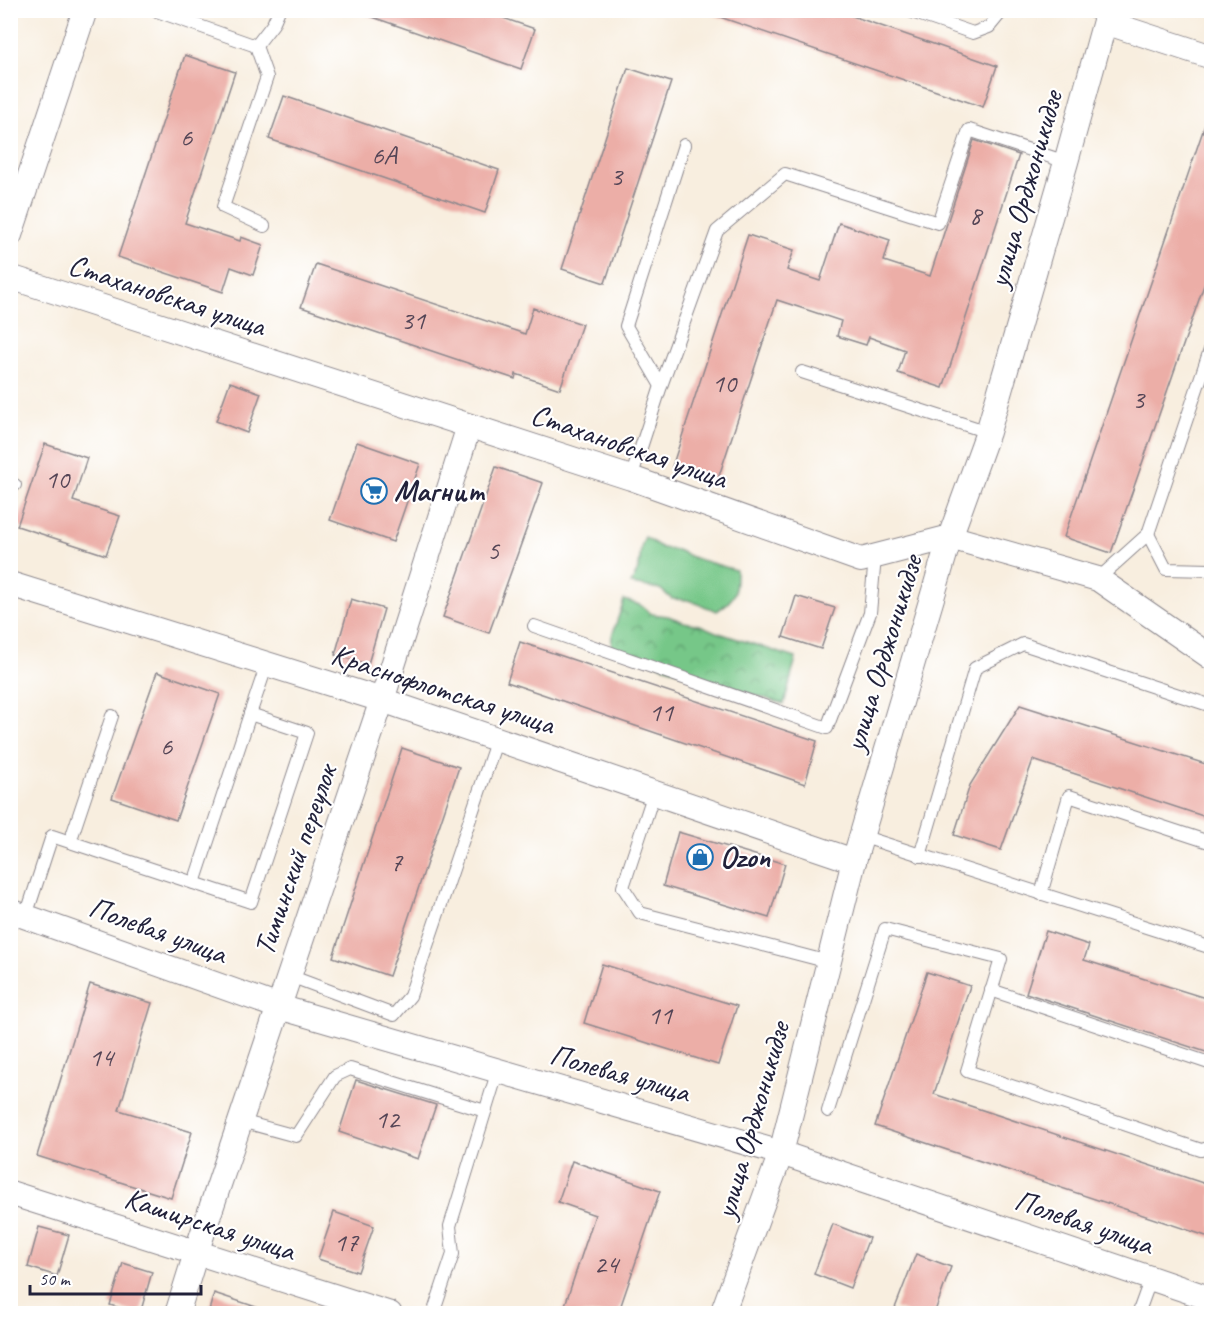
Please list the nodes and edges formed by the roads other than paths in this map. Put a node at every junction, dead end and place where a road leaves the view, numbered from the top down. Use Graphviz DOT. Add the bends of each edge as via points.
graph roads {
  1 [pos="85,10"];
  2 [pos="154,10"];
  3 [pos="279,10"];
  4 [pos="906,10"];
  5 [pos="1003,10"];
  6 [pos="1102,15"];
  7 [pos="256,46"];
  8 [pos="1212,57"];
  9 [pos="684,145"];
  10 [pos="1066,162"];
  11 [pos="264,226"];
  12 [pos="10,235"];
  13 [pos="10,277"];
  14 [pos="1212,344"];
  15 [pos="802,372"];
  16 [pos="661,386"];
  17 [pos="469,426"];
  18 [pos="988,432"];
  19 [pos="631,478"];
  20 [pos="1148,534"];
  21 [pos="950,537"];
  22 [pos="875,556"];
  23 [pos="1212,570"];
  24 [pos="1098,579"];
  25 [pos="10,584"];
  26 [pos="534,626"];
  27 [pos="1212,658"];
  28 [pos="267,664"];
  29 [pos="382,700"];
  30 [pos="1212,706"];
  31 [pos="250,714"];
  32 [pos="112,716"];
  33 [pos="497,739"];
  34 [pos="654,793"];
  35 [pos="861,837"];
  36 [pos="70,842"];
  37 [pos="1212,843"];
  38 [pos="920,855"];
  39 [pos="854,861"];
  40 [pos="194,883"];
  41 [pos="1041,894"];
  42 [pos="18,914"];
  43 [pos="1212,948"];
  44 [pos="829,962"];
  45 [pos="290,976"];
  46 [pos="992,990"];
  47 [pos="279,1007"];
  48 [pos="1212,1064"];
  49 [pos="498,1070"];
  50 [pos="485,1111"];
  51 [pos="828,1111"];
  52 [pos="241,1121"];
  53 [pos="1212,1147"];
  54 [pos="781,1153"];
  55 [pos="10,1193"];
  56 [pos="196,1253"];
  57 [pos="1151,1278"];
  58 [pos="1212,1299"];
  59 [pos="177,1314"];
  60 [pos="390,1314"];
  61 [pos="433,1314"];
  62 [pos="722,1314"];
  63 [pos="1138,1314"];
  1 -- 12 [label="street"];
  2 -- 7 [label="lane"];
  3 -- 7 [label="lane"];
  4 -- 5 [label="lane" via="973,33 989,27"];
  6 -- 8 [label="street"];
  6 -- 10 [label="street, улица Орджоникидзе"];
  7 -- 11 [label="lane" via="267,77 223,207"];
  9 -- 16 [label="lane" via="626,326"];
  10 -- 16 [label="lane" via="969,130 938,223 785,174 717,231"];
  10 -- 18 [label="street, улица Орджоникидзе"];
  13 -- 17 [label="street, Стахановская улица"];
  14 -- 20 [label="lane"];
  15 -- 18 [label="lane"];
  16 -- 19 [label="lane"];
  17 -- 19 [label="street, Стахановская улица"];
  17 -- 29 [label="street, Тиминский переулок"];
  18 -- 21 [label="street, улица Орджоникидзе"];
  19 -- 22 [label="street, Стахановская улица" via="861,560"];
  20 -- 23 [label="lane" via="1166,569"];
  20 -- 24 [label="lane"];
  21 -- 22 [label="street, Стахановская улица"];
  21 -- 24 [label="street"];
  21 -- 35 [label="street, улица Орджоникидзе"];
  22 -- 26 [label="lane" via="870,613 827,728"];
  24 -- 27 [label="street"];
  25 -- 28 [label="street, Краснофлотская улица"];
  28 -- 29 [label="street, Краснофлотская улица"];
  28 -- 31 [label="lane"];
  29 -- 33 [label="street, Краснофлотская улица"];
  29 -- 45 [label="street, Тиминский переулок"];
  30 -- 38 [label="lane" via="1023,644 975,668"];
  31 -- 40 [label="lane"];
  31 -- 40 [label="lane" via="307,733 251,902"];
  32 -- 36 [label="lane"];
  33 -- 34 [label="street, Краснофлотская улица"];
  33 -- 45 [label="lane" via="410,996 394,1015"];
  34 -- 39 [label="street, Краснофлотская улица"];
  34 -- 44 [label="lane" via="623,887 639,913"];
  35 -- 38 [label="lane"];
  35 -- 39 [label="street, улица Орджоникидзе"];
  36 -- 40 [label="lane"];
  36 -- 42 [label="lane" via="52,836"];
  37 -- 41 [label="lane" via="1069,796"];
  38 -- 41 [label="lane"];
  39 -- 44 [label="street, улица Орджоникидзе"];
  41 -- 43 [label="lane"];
  42 -- 47 [label="street, Полевая улица"];
  44 -- 54 [label="street, улица Орджоникидзе"];
  45 -- 47 [label="street, Тиминский переулок"];
  46 -- 48 [label="lane"];
  46 -- 51 [label="lane" via="1001,959 885,928"];
  46 -- 53 [label="lane" via="967,1071 1201,1150"];
  47 -- 49 [label="street, Полевая улица"];
  47 -- 52 [label="street, Тиминский переулок"];
  49 -- 50 [label="lane"];
  49 -- 54 [label="street, Полевая улица"];
  50 -- 52 [label="lane" via="350,1069 335,1076 296,1136"];
  50 -- 61 [label="lane" via="450,1226 453,1254"];
  52 -- 56 [label="street, Тиминский переулок"];
  54 -- 57 [label="street, Полевая улица"];
  54 -- 62 [label="street, улица Орджоникидзе"];
  55 -- 56 [label="street, Каширская улица"];
  56 -- 59 [label="street, Тиминский переулок"];
  56 -- 60 [label="street, Каширская улица"];
  57 -- 58 [label="street, Полевая улица"];
  57 -- 63 [label="lane"];
}
